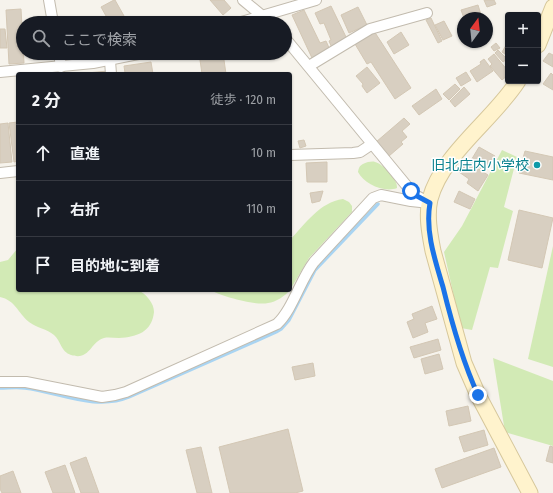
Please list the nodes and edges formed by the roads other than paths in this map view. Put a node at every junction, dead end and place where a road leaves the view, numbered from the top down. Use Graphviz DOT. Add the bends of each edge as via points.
graph roads {
  1 [pos="49,0"];
  2 [pos="243,0"];
  3 [pos="316,0"];
  4 [pos="553,7"];
  5 [pos="427,13"];
  6 [pos="52,16"];
  7 [pos="262,16"];
  8 [pos="541,37"];
  9 [pos="292,46"];
  10 [pos="60,60"];
  11 [pos="114,60"];
  12 [pos="110,61"];
  13 [pos="309,66"];
  14 [pos="61,67"];
  15 [pos="0,72"];
  16 [pos="111,72"];
  17 [pos="516,84"];
  18 [pos="372,144"];
  19 [pos="292,155"];
  20 [pos="16,171"];
  21 [pos="0,174"];
  22 [pos="430,203"];
  23 [pos="0,382"];
  24 [pos="530,493"];
  1 -- 6 [label="street"];
  2 -- 7 [label="street"];
  3 -- 7 [label="street"];
  4 -- 8 [label="street"];
  5 -- 13 [label="street" via="370,29"];
  9 -- 13 [label="street"];
  10 -- 14 [label="street"];
  11 -- 12 [label="street"];
  12 -- 14 [label="street"];
  12 -- 16 [label="street"];
  13 -- 18 [label="street"];
  14 -- 15 [label="street"];
  17 -- 22 [label="street" via="454,156 433,190"];
  18 -- 19 [label="street" via="360,152 353,153"];
  18 -- 22 [label="street" via="411,191"];
  20 -- 21 [label="street"];
  22 -- 23 [label="street" via="386,195 373,198 314,262 277,324 126,392 102,396 26,382"];
  22 -- 24 [label="street" via="429,224 433,251 464,363 478,395"];
}
